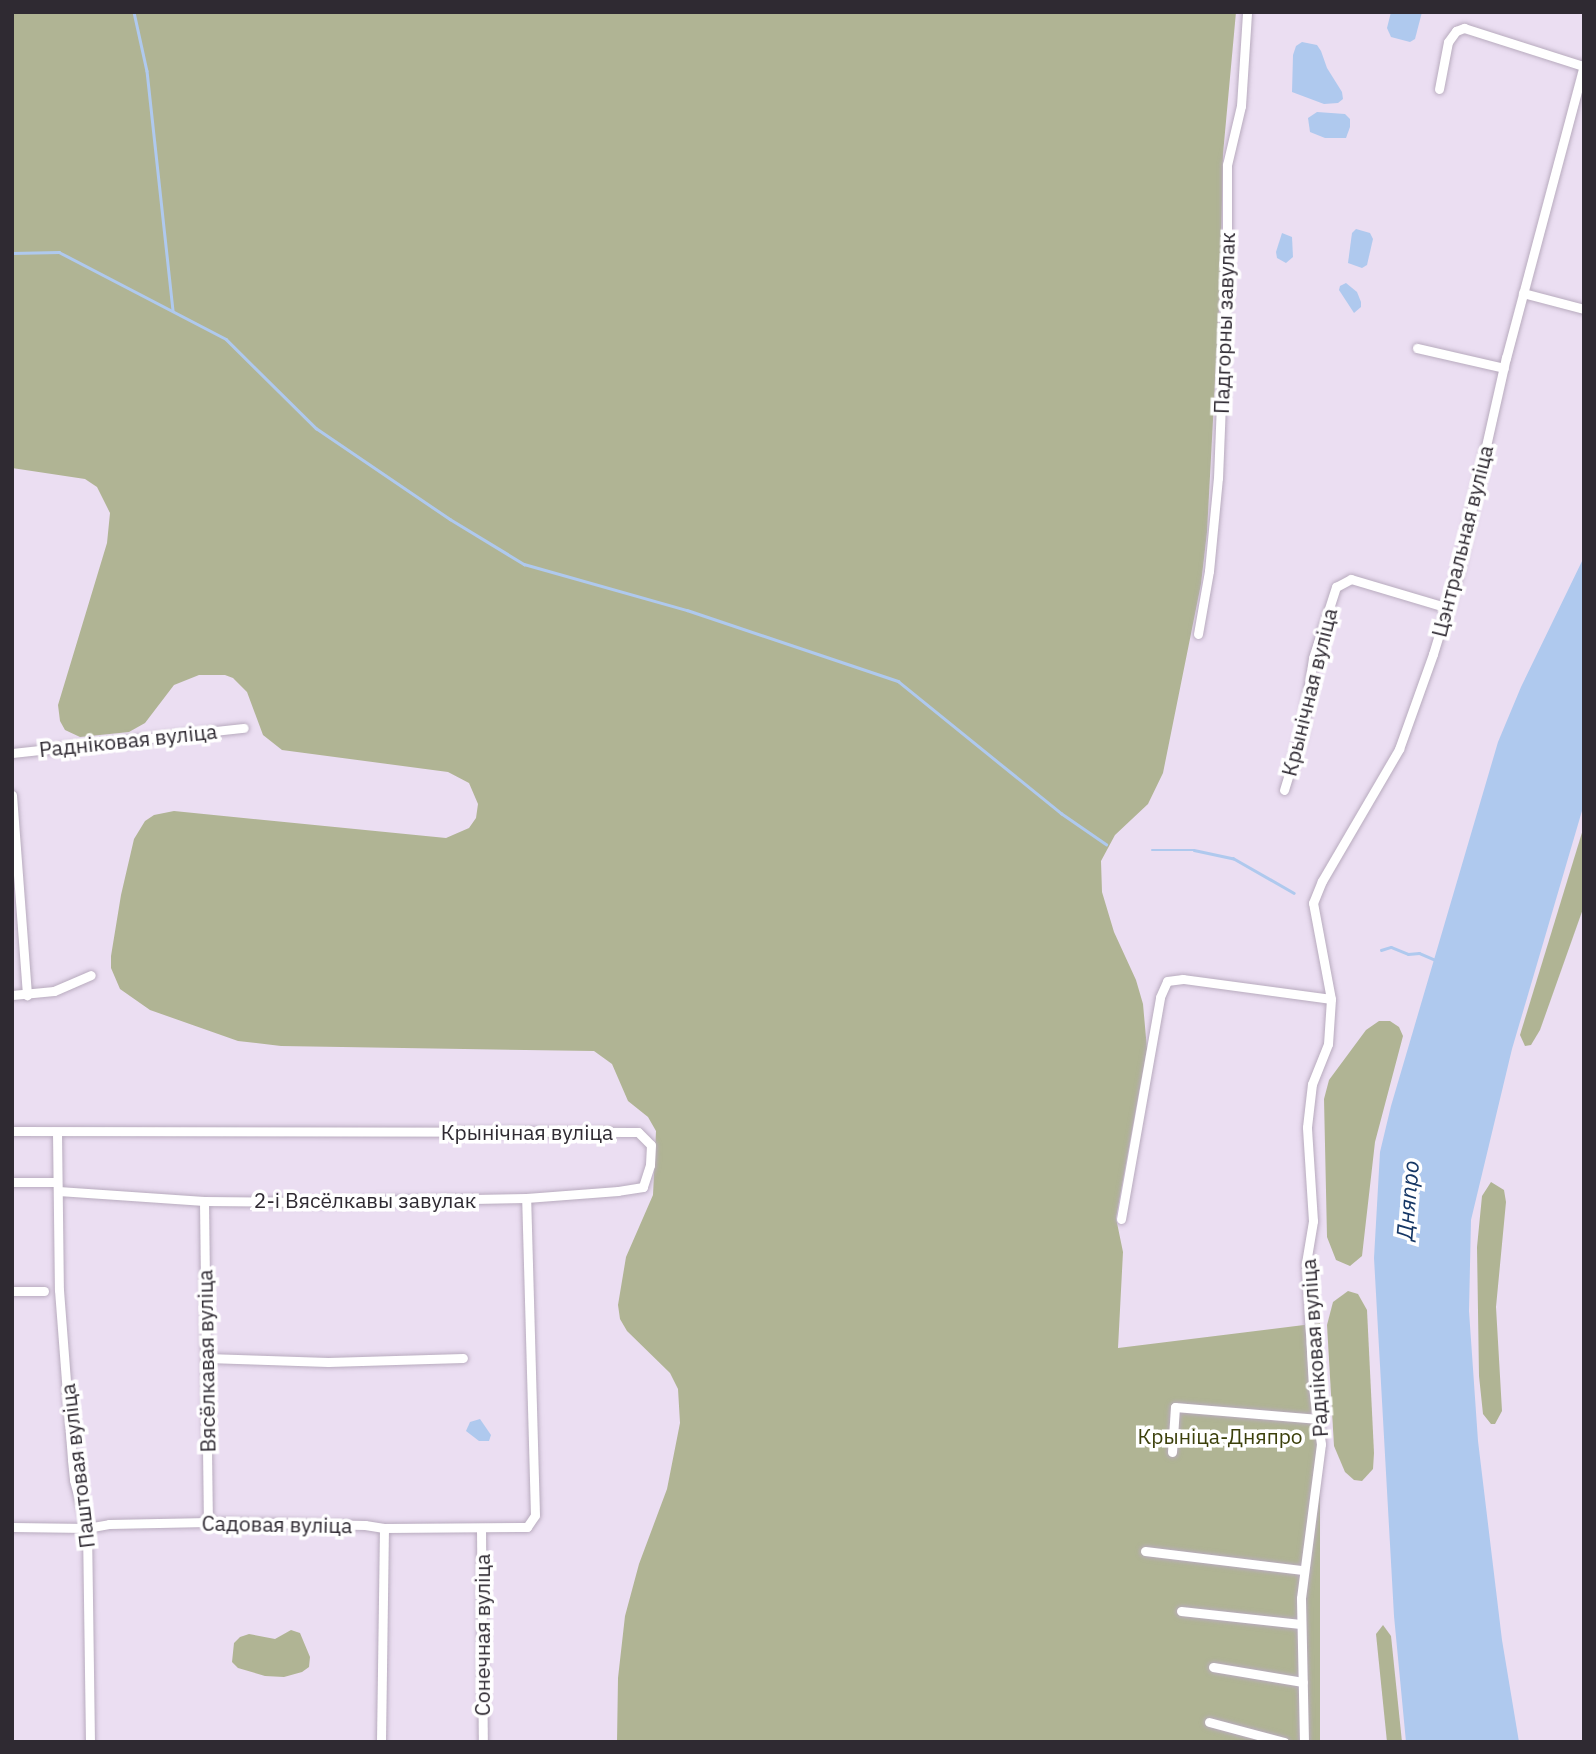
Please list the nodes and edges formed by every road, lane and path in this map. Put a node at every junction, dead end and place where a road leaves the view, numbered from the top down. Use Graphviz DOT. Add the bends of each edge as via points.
graph roads {
  1 [pos="1248,12"];
  2 [pos="1583,65"];
  3 [pos="1439,89"];
  4 [pos="1523,293"];
  5 [pos="1584,309"];
  6 [pos="1418,348"];
  7 [pos="1504,368"];
  8 [pos="1448,608"];
  9 [pos="1198,634"];
  10 [pos="244,728"];
  11 [pos="12,753"];
  12 [pos="1284,790"];
  13 [pos="12,795"];
  14 [pos="91,975"];
  15 [pos="12,995"];
  16 [pos="27,995"];
  17 [pos="1331,999"];
  18 [pos="12,1132"];
  19 [pos="57,1132"];
  20 [pos="12,1182"];
  21 [pos="58,1187"];
  22 [pos="526,1198"];
  23 [pos="204,1201"];
  24 [pos="1121,1219"];
  25 [pos="12,1291"];
  26 [pos="44,1291"];
  27 [pos="207,1358"];
  28 [pos="463,1358"];
  29 [pos="1318,1419"];
  30 [pos="1172,1452"];
  31 [pos="208,1522"];
  32 [pos="12,1527"];
  33 [pos="88,1528"];
  34 [pos="384,1528"];
  35 [pos="481,1529"];
  36 [pos="1145,1551"];
  37 [pos="1303,1570"];
  38 [pos="1181,1611"];
  39 [pos="1300,1624"];
  40 [pos="1213,1667"];
  41 [pos="1303,1682"];
  42 [pos="1209,1722"];
  43 [pos="90,1742"];
  44 [pos="381,1742"];
  45 [pos="483,1742"];
  46 [pos="1284,1742"];
  47 [pos="1304,1742"];
  1 -- 9 [label="street, Падгорны завулак" via="1241,106 1227,165 1217,478"];
  2 -- 3 [label="street" via="1464,28 1448,42"];
  2 -- 4 [label="street, Цэнтральная вуліца"];
  4 -- 5 [label="street"];
  4 -- 7 [label="street, Цэнтральная вуліца"];
  6 -- 7 [label="street"];
  7 -- 8 [label="street, Цэнтральная вуліца"];
  8 -- 12 [label="street, Крынічная вуліца" via="1350,579 1336,587 1313,657 1302,731"];
  8 -- 17 [label="street, Цэнтральная вуліца" via="1399,749 1317,892 1315,918"];
  10 -- 11 [label="street, Радніковая вуліца"];
  13 -- 16 [label="street"];
  14 -- 16 [label="street"];
  15 -- 16 [label="street"];
  17 -- 24 [label="street" via="1183,979 1167,981 1160,997"];
  17 -- 29 [label="street, Радніковая вуліца" via="1328,1044 1312,1084 1307,1127 1313,1221 1306,1263"];
  18 -- 19 [label="street, Крынічная вуліца"];
  19 -- 21 [label="street, Паштовая вуліца"];
  19 -- 22 [label="street, Крынічная вуліца" via="638,1132 651,1145 643,1187"];
  20 -- 21 [label="street"];
  21 -- 23 [label="street"];
  21 -- 33 [label="street, Паштовая вуліца" via="72,1461"];
  22 -- 23 [label="street, 2-і Вясёлкавы завулак"];
  22 -- 35 [label="street, Садовая вуліца" via="535,1515 527,1527"];
  23 -- 27 [label="street, Вясёлкавая вуліца"];
  25 -- 26 [label="street"];
  27 -- 28 [label="street" via="328,1362"];
  27 -- 31 [label="street, Вясёлкавая вуліца"];
  29 -- 30 [label="street" via="1175,1407"];
  29 -- 37 [label="street, Радніковая вуліца" via="1321,1457"];
  31 -- 33 [label="street, Садовая вуліца"];
  31 -- 34 [label="street, Садовая вуліца"];
  32 -- 33 [label="street, Садовая вуліца"];
  33 -- 43 [label="street, Паштовая вуліца"];
  34 -- 35 [label="street, Садовая вуліца"];
  34 -- 44 [label="street"];
  35 -- 45 [label="street, Сонечная вуліца"];
  36 -- 37 [label="street"];
  37 -- 39 [label="street, Радніковая вуліца"];
  38 -- 39 [label="street"];
  39 -- 41 [label="street, Радніковая вуліца"];
  40 -- 41 [label="street"];
  41 -- 47 [label="street, Радніковая вуліца"];
  42 -- 46 [label="street"];
}
